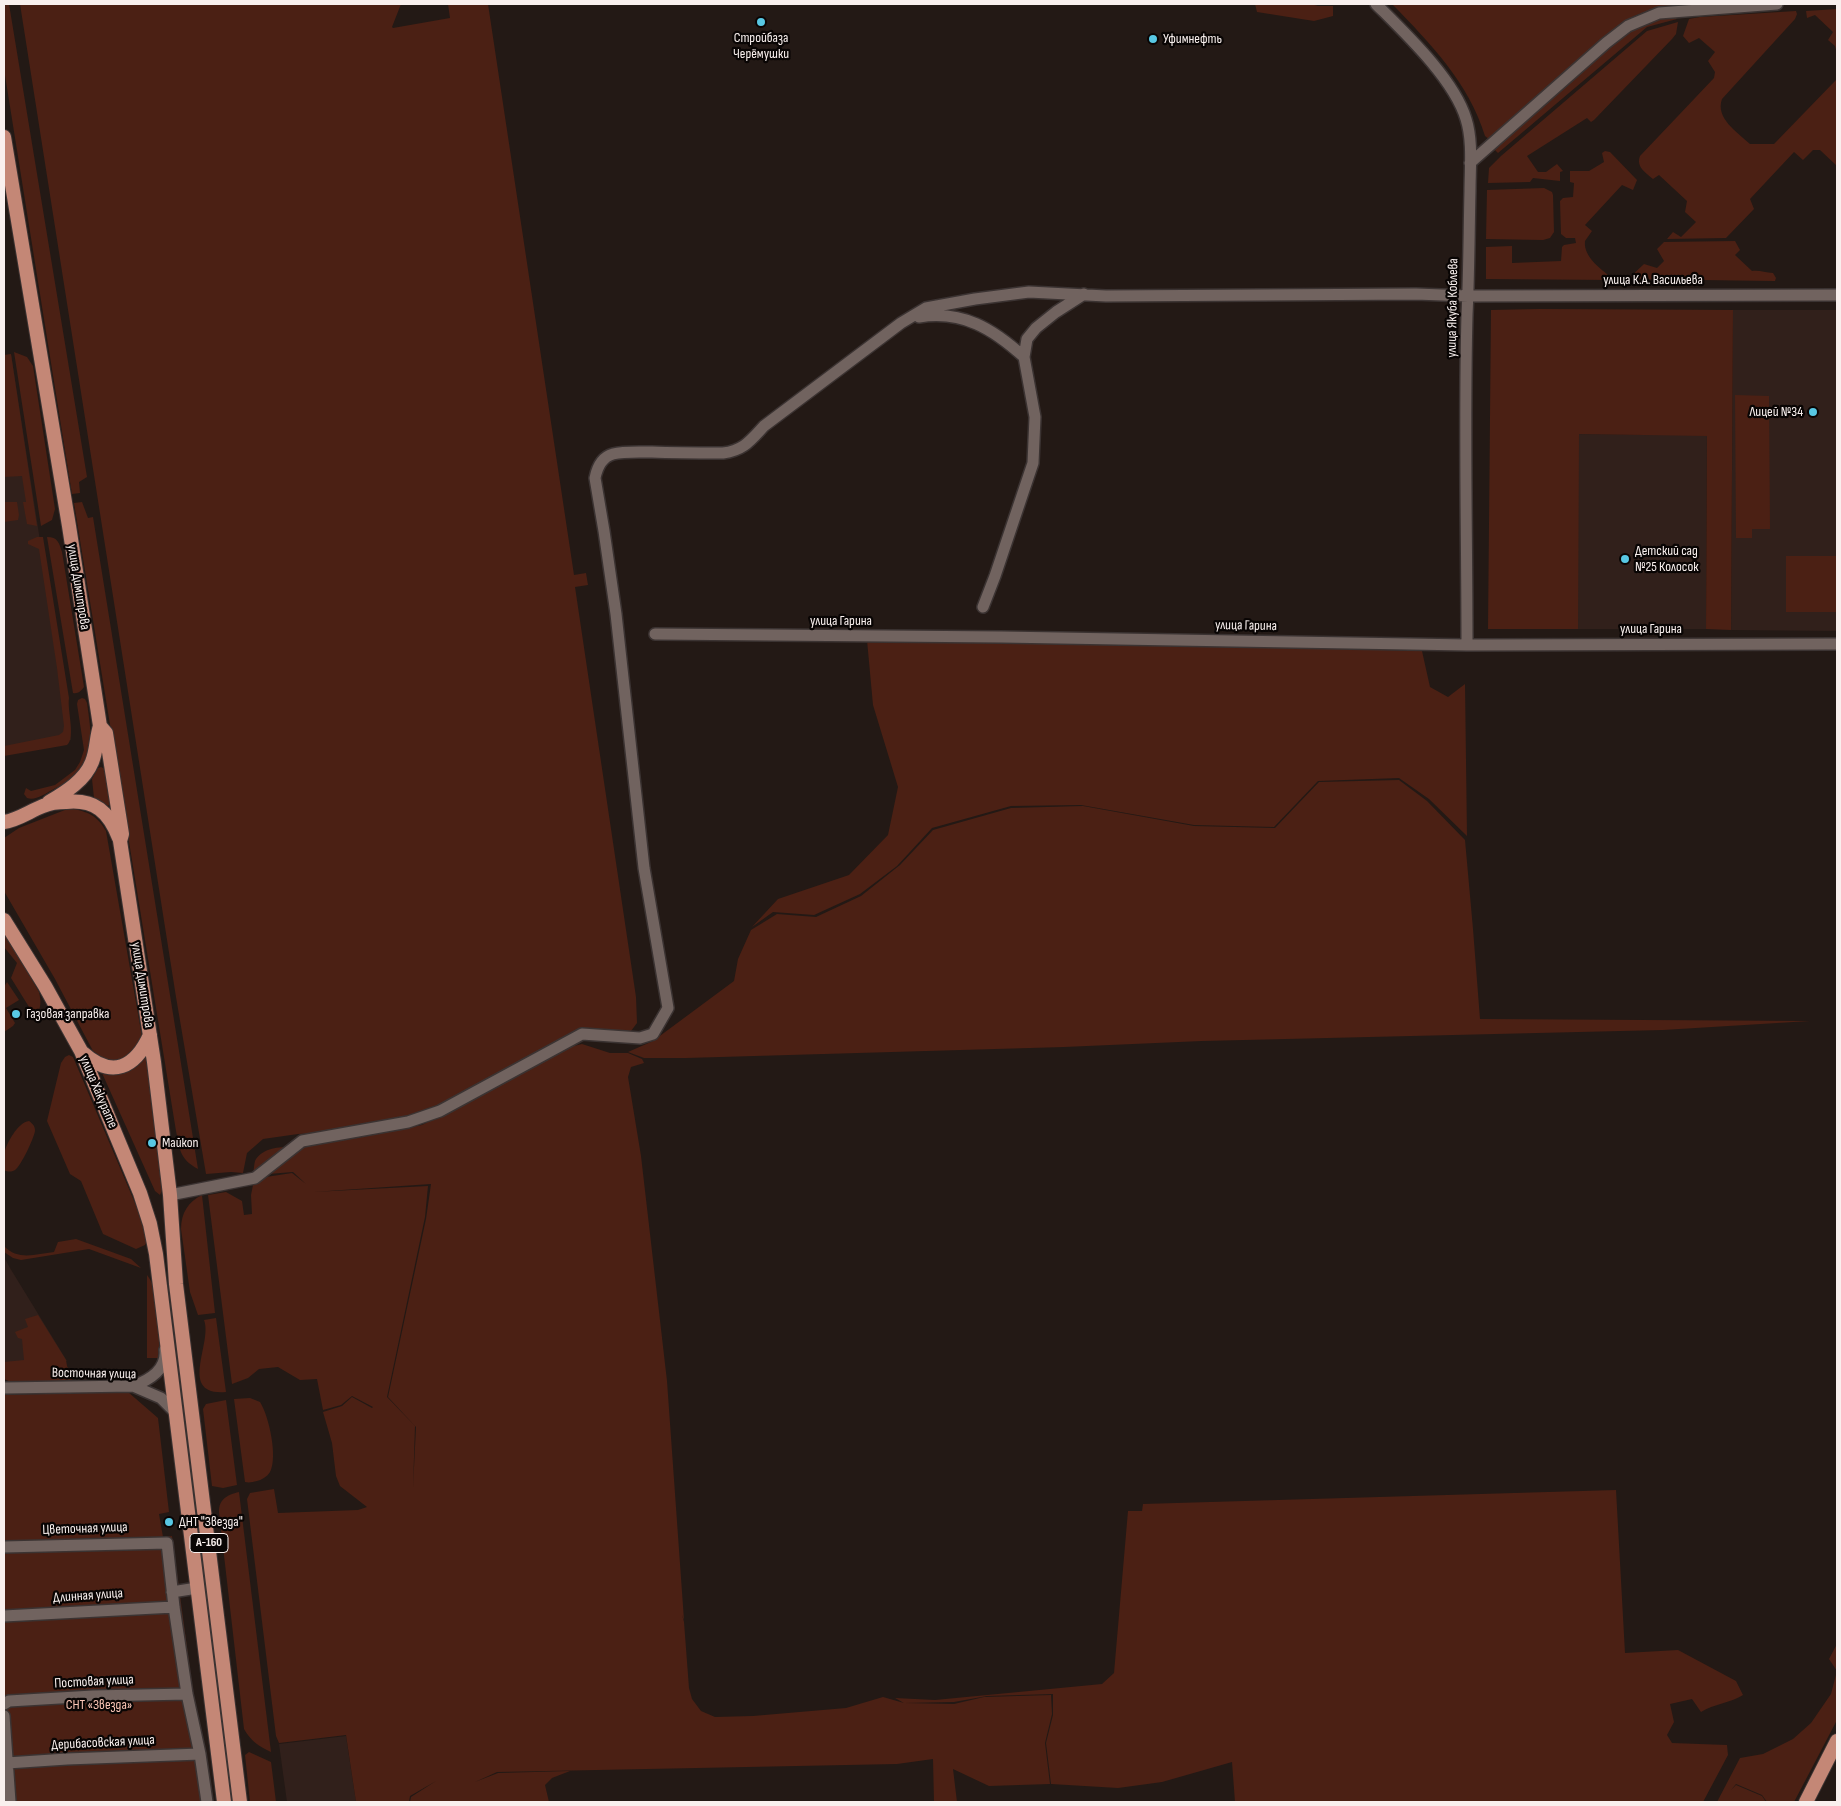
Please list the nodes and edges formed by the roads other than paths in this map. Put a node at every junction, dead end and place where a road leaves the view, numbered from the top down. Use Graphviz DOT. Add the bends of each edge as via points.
graph roads {
  1 [pos="1376,4"];
  2 [pos="1777,4"];
  3 [pos="4,137"];
  4 [pos="1470,163"];
  5 [pos="1084,294"];
  6 [pos="1837,295"];
  7 [pos="1468,296"];
  8 [pos="899,324"];
  9 [pos="1024,357"];
  10 [pos="983,607"];
  11 [pos="655,634"];
  12 [pos="1837,644"];
  13 [pos="1466,645"];
  14 [pos="100,726"];
  15 [pos="46,804"];
  16 [pos="6,823"];
  17 [pos="120,841"];
  18 [pos="4,920"];
  19 [pos="150,1035"];
  20 [pos="81,1051"];
  21 [pos="170,1195"];
  22 [pos="164,1322"];
  23 [pos="133,1386"];
  24 [pos="4,1388"];
  25 [pos="176,1413"];
  26 [pos="4,1547"];
  27 [pos="197,1588"];
  28 [pos="172,1592"];
  29 [pos="174,1608"];
  30 [pos="4,1616"];
  31 [pos="187,1694"];
  32 [pos="4,1704"];
  33 [pos="4,1716"];
  34 [pos="1837,1741"];
  35 [pos="200,1754"];
  36 [pos="7,1763"];
  37 [pos="10,1802"];
  38 [pos="207,1802"];
  39 [pos="224,1802"];
  40 [pos="240,1802"];
  41 [pos="1806,1802"];
  1 -- 4 [label="street, улица Якуба Коблева" via="1422,52 1452,92 1466,119"];
  2 -- 4 [label="street" via="1659,13 1628,26"];
  3 -- 14 [label="main road, улица Димитрова"];
  4 -- 7 [label="street, улица Якуба Коблева"];
  5 -- 7 [label="street, улица К.А. Васильева"];
  5 -- 8 [label="street, улица К.А. Васильева" via="1029,292 974,299 926,308"];
  5 -- 9 [label="street" via="1036,328 1027,339"];
  6 -- 7 [label="street, улица К.А. Васильева"];
  7 -- 13 [label="street, улица Якуба Коблева"];
  8 -- 9 [label="street" via="934,314 957,316 1006,340"];
  8 -- 21 [label="street" via="764,426 748,444 736,451 612,454 597,469 595,478 616,614 644,868 668,1008 653,1034 640,1038 582,1034 440,1111 408,1122 302,1141 255,1178"];
  9 -- 10 [label="street" via="1035,417 1033,463"];
  11 -- 13 [label="street, улица Гарина"];
  12 -- 13 [label="street, улица Гарина"];
  14 -- 15 [label="main road" via="87,772"];
  14 -- 17 [label="main road, улица Димитрова" via="106,732 122,834"];
  15 -- 16 [label="main road"];
  15 -- 17 [label="main road" via="73,801 95,805 115,827"];
  17 -- 19 [label="main road, улица Димитрова"];
  18 -- 20 [label="main road, улица Хакурате"];
  19 -- 20 [label="main road, улица Димитрова" via="137,1057 122,1067 102,1066"];
  19 -- 21 [label="main road, улица Димитрова"];
  20 -- 22 [label="main road, улица Хакурате" via="150,1224"];
  21 -- 40 [label="main road, улица Димитрова / А-160" via="176,1284"];
  22 -- 23 [label="street" via="164,1362 143,1383"];
  22 -- 25 [label="main road, улица Хакурате / А-160"];
  23 -- 24 [label="street, Восточная улица"];
  23 -- 25 [label="street, Восточная улица" via="155,1394"];
  25 -- 27 [label="main road, А-160"];
  26 -- 28 [label="street, Цветочная улица" via="167,1543"];
  27 -- 28 [label="street"];
  27 -- 39 [label="main road, А-160"];
  28 -- 29 [label="street"];
  29 -- 30 [label="street, Длинная улица"];
  29 -- 31 [label="street"];
  31 -- 32 [label="street, Постовая улица" via="93,1696"];
  31 -- 35 [label="street"];
  33 -- 36 [label="street"];
  34 -- 41 [label="main road"];
  35 -- 36 [label="street, Дерибасовская улица"];
  35 -- 38 [label="street"];
  36 -- 37 [label="street"];
}
